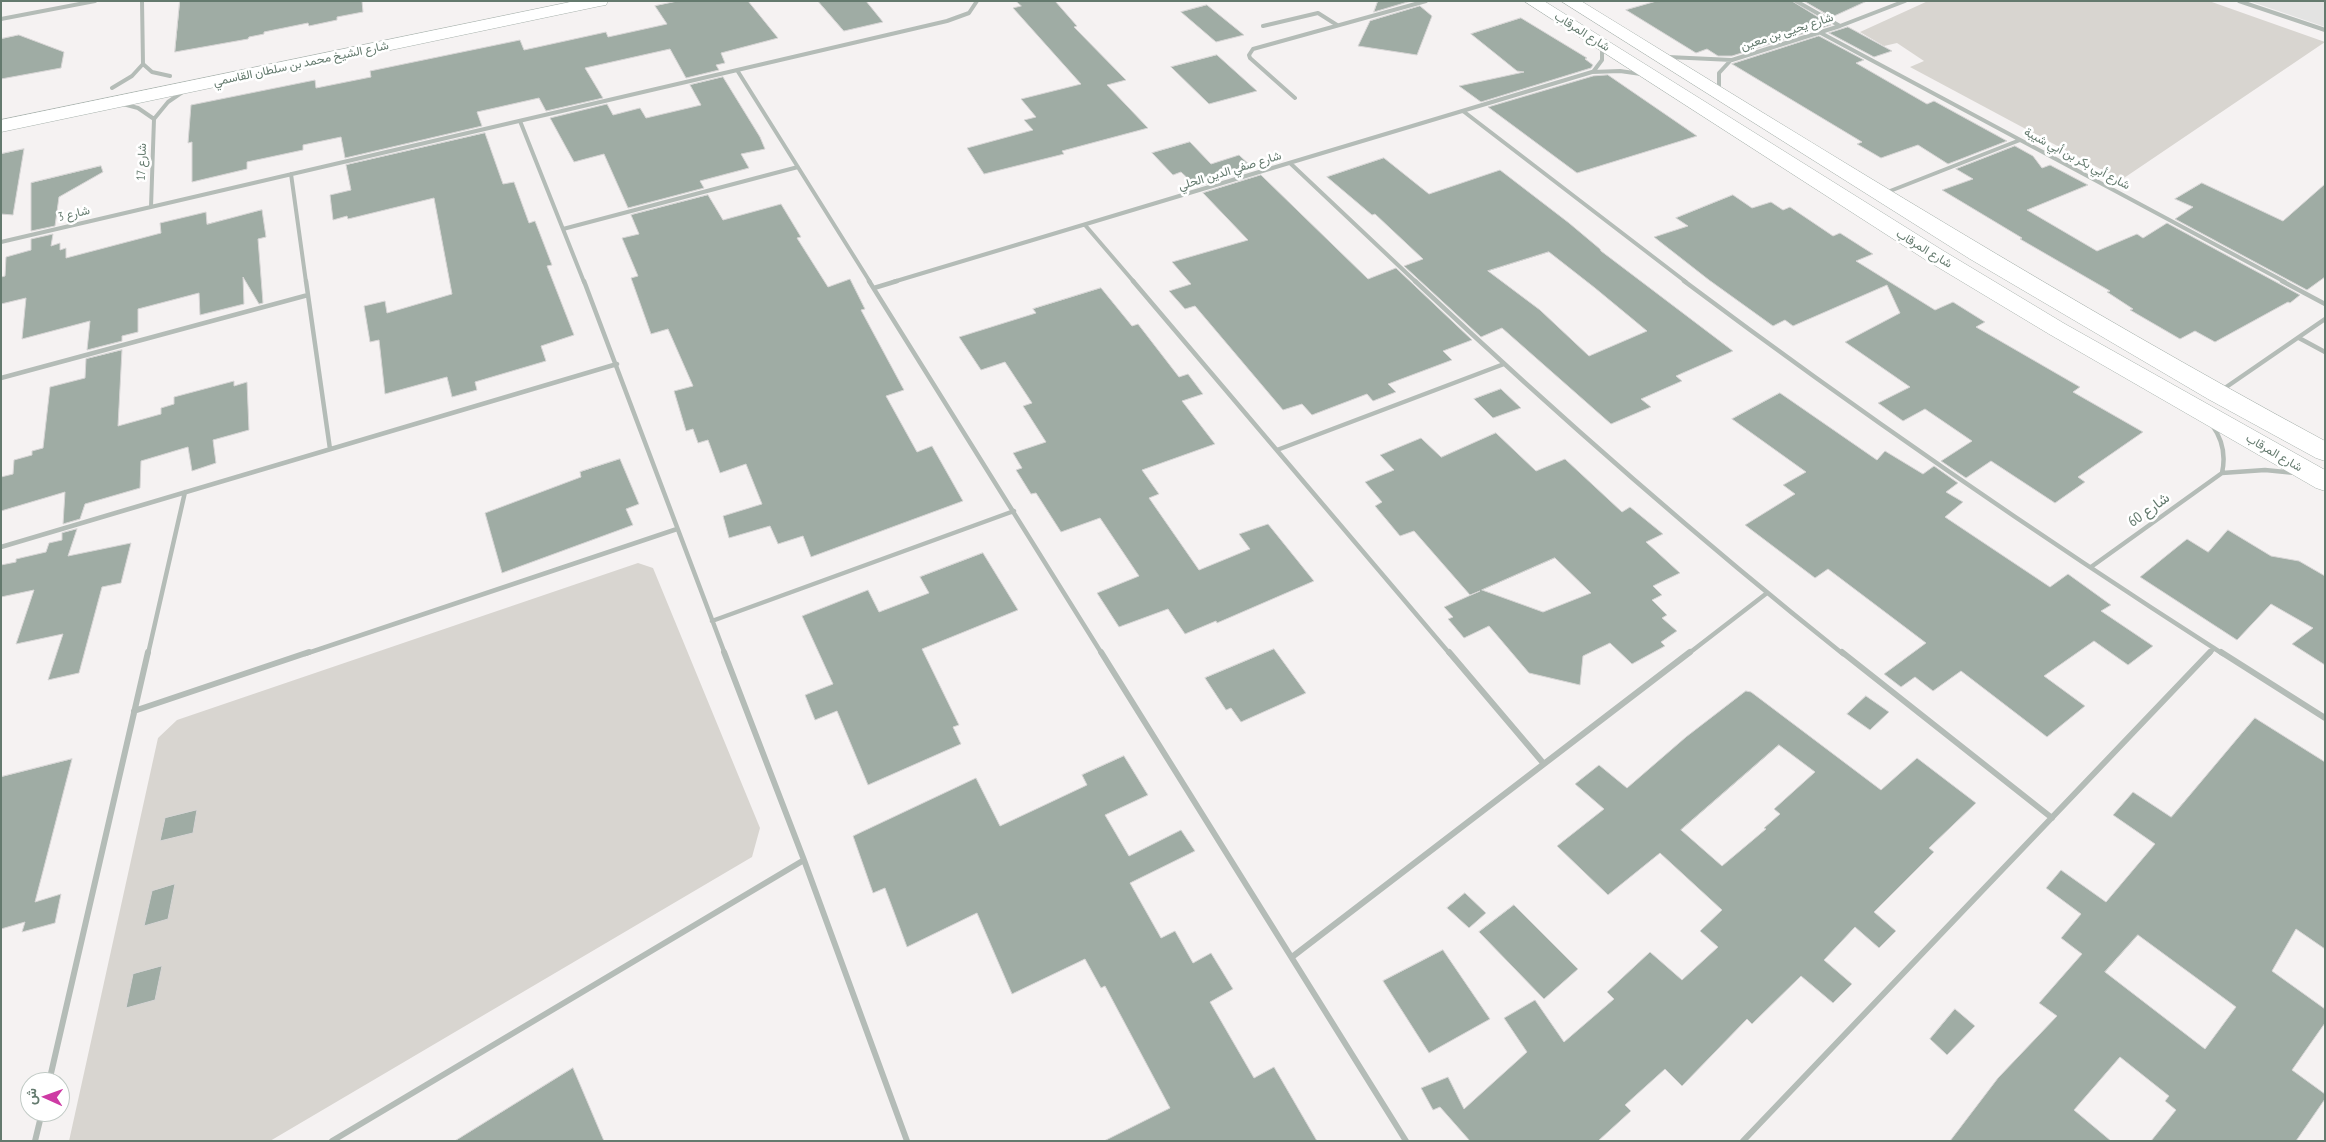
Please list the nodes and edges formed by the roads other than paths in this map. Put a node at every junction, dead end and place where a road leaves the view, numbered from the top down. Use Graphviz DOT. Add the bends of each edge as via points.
graph roads {
  1 [pos="95,1"];
  2 [pos="142,1"];
  3 [pos="530,1"];
  4 [pos="600,1"];
  5 [pos="977,1"];
  6 [pos="1426,1"];
  7 [pos="1532,1"];
  8 [pos="1569,1"];
  9 [pos="1796,1"];
  10 [pos="1905,1"];
  11 [pos="2239,1"];
  12 [pos="496,8"];
  13 [pos="1,19"];
  14 [pos="1337,25"];
  15 [pos="1263,26"];
  16 [pos="1840,26"];
  17 [pos="2325,30"];
  18 [pos="1819,32"];
  19 [pos="412,40"];
  20 [pos="1602,45"];
  21 [pos="1660,56"];
  22 [pos="1732,60"];
  23 [pos="143,64"];
  24 [pos="737,70"];
  25 [pos="1592,72"];
  26 [pos="170,76"];
  27 [pos="1650,76"];
  28 [pos="195,86"];
  29 [pos="1720,93"];
  30 [pos="114,95"];
  31 [pos="1295,98"];
  32 [pos="1,111"];
  33 [pos="1463,111"];
  34 [pos="154,119"];
  35 [pos="520,121"];
  36 [pos="1,126"];
  37 [pos="2020,140"];
  38 [pos="1290,163"];
  39 [pos="798,167"];
  40 [pos="291,174"];
  41 [pos="1880,195"];
  42 [pos="151,207"];
  43 [pos="1085,225"];
  44 [pos="563,229"];
  45 [pos="1,242"];
  46 [pos="874,288"];
  47 [pos="308,295"];
  48 [pos="2325,304"];
  49 [pos="2325,319"];
  50 [pos="2299,338"];
  51 [pos="2325,352"];
  52 [pos="617,364"];
  53 [pos="1504,364"];
  54 [pos="1,378"];
  55 [pos="2218,393"];
  56 [pos="2200,411"];
  57 [pos="330,450"];
  58 [pos="1276,450"];
  59 [pos="2325,452"];
  60 [pos="2222,473"];
  61 [pos="2320,479"];
  62 [pos="185,492"];
  63 [pos="1014,511"];
  64 [pos="677,529"];
  65 [pos="1,547"];
  66 [pos="2091,567"];
  67 [pos="1767,593"];
  68 [pos="712,621"];
  69 [pos="2214,648"];
  70 [pos="134,712"];
  71 [pos="2325,718"];
  72 [pos="1544,764"];
  73 [pos="2052,818"];
  74 [pos="804,860"];
  75 [pos="1292,957"];
  76 [pos="51,1072"];
  77 [pos="40,1122"];
  78 [pos="35,1141"];
  79 [pos="332,1141"];
  80 [pos="907,1141"];
  81 [pos="1406,1141"];
  82 [pos="1743,1141"];
  1 -- 13 [label="street"];
  2 -- 23 [label="street"];
  3 -- 12 [label="main road, شارع الشيخ محمد بن سلطان القاسمي"];
  4 -- 19 [label="main road, شارع الشيخ محمد بن سلطان القاسمي"];
  5 -- 24 [label="street, شارع 3" via="970,12 960,18"];
  6 -- 14 [label="street"];
  7 -- 20 [label="main road, شارع المرقاب"];
  8 -- 21 [label="main road, شارع المرقاب"];
  9 -- 16 [label="street"];
  10 -- 16 [label="street, شارع يحيى بن معين"];
  11 -- 17 [label="street"];
  12 -- 19 [label="main road" via="475,17 404,35 405,39"];
  12 -- 26 [label="main road, شارع الشيخ محمد بن سلطان القاسمي"];
  14 -- 15 [label="street" via="1321,13 1315,13"];
  14 -- 31 [label="street" via="1258,46 1250,52 1253,62"];
  16 -- 18 [label="street, شارع يحيى بن معين"];
  18 -- 22 [label="street, شارع يحيى بن معين"];
  18 -- 37 [label="street, شارع أبي بكر بن أبي شيبة"];
  19 -- 28 [label="main road, شارع الشيخ محمد بن سلطان القاسمي"];
  20 -- 25 [label="street" via="1602,60"];
  20 -- 27 [label="main road, شارع المرقاب"];
  21 -- 22 [label="street, شارع يحيى بن معين"];
  21 -- 29 [label="main road, شارع المرقاب"];
  22 -- 29 [label="street, شارع يحيى بن معين" via="1718,74"];
  23 -- 26 [label="street" via="152,72"];
  23 -- 30 [label="street"];
  24 -- 35 [label="street, شارع 3"];
  24 -- 39 [label="street"];
  25 -- 27 [label="street, شارع صفي الدين الحلي" via="1620,71"];
  25 -- 33 [label="street, شارع صفي الدين الحلي"];
  26 -- 30 [label="main road, شارع الشيخ محمد بن سلطان القاسمي"];
  27 -- 56 [label="main road, شارع المرقاب" via="1934,255"];
  28 -- 30 [label="main road, شارع الشيخ محمد بن سلطان القاسمي"];
  28 -- 34 [label="street" via="168,102"];
  29 -- 41 [label="main road, شارع المرقاب"];
  30 -- 32 [label="main road, شارع الشيخ محمد بن سلطان القاسمي"];
  30 -- 34 [label="street"];
  30 -- 36 [label="main road, شارع الشيخ محمد بن سلطان القاسمي"];
  33 -- 38 [label="street, شارع صفي الدين الحلي"];
  33 -- 66 [label="street" via="1782,354"];
  34 -- 42 [label="street, شارع 17"];
  35 -- 40 [label="street, شارع 3"];
  35 -- 44 [label="street"];
  37 -- 41 [label="street"];
  37 -- 48 [label="street, شارع أبي بكر بن أبي شيبة"];
  38 -- 43 [label="street, شارع صفي الدين الحلي"];
  38 -- 53 [label="street"];
  39 -- 44 [label="street"];
  39 -- 46 [label="street"];
  40 -- 42 [label="street, شارع 3"];
  40 -- 47 [label="street"];
  41 -- 55 [label="main road, شارع المرقاب" via="1986,260"];
  42 -- 45 [label="street, شارع 3"];
  43 -- 46 [label="street, شارع صفي الدين الحلي"];
  43 -- 58 [label="street"];
  44 -- 52 [label="street"];
  46 -- 63 [label="street"];
  47 -- 54 [label="street"];
  47 -- 57 [label="street"];
  49 -- 50 [label="street"];
  50 -- 51 [label="street"];
  50 -- 55 [label="street"];
  52 -- 57 [label="street"];
  52 -- 64 [label="street"];
  53 -- 58 [label="street"];
  53 -- 67 [label="street" via="1600,452"];
  55 -- 59 [label="main road, شارع المرقاب"];
  56 -- 60 [label="street" via="2223,444 2226,459"];
  56 -- 61 [label="main road, شارع المرقاب"];
  57 -- 62 [label="street"];
  58 -- 72 [label="street"];
  60 -- 61 [label="street" via="2265,470"];
  60 -- 66 [label="street, شارع 60"];
  62 -- 65 [label="street"];
  62 -- 70 [label="street"];
  63 -- 68 [label="street"];
  63 -- 75 [label="street"];
  64 -- 68 [label="street"];
  64 -- 70 [label="street"];
  66 -- 69 [label="street"];
  67 -- 72 [label="street"];
  67 -- 73 [label="street"];
  68 -- 74 [label="street"];
  69 -- 71 [label="street"];
  69 -- 73 [label="street"];
  70 -- 76 [label="street"];
  72 -- 75 [label="street"];
  73 -- 82 [label="street"];
  74 -- 79 [label="street"];
  74 -- 80 [label="street"];
  75 -- 81 [label="street"];
  77 -- 78 [label="street"];
}
